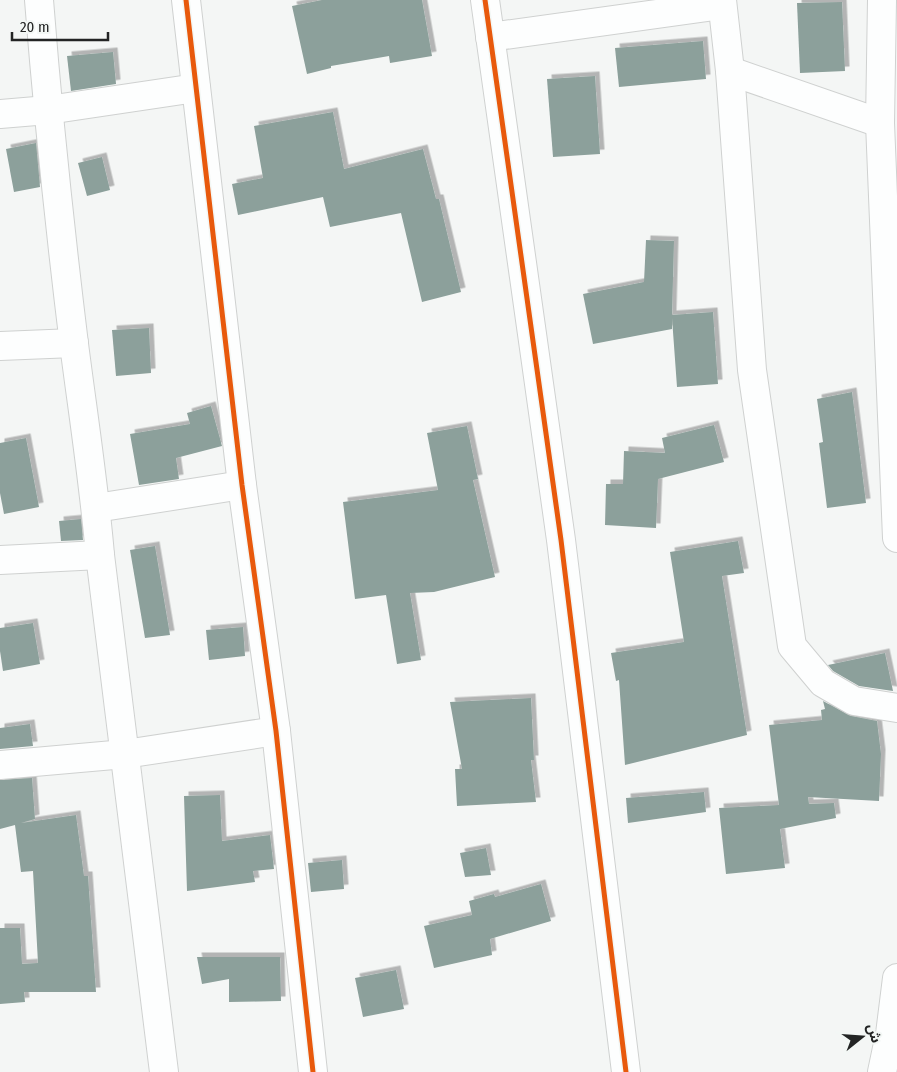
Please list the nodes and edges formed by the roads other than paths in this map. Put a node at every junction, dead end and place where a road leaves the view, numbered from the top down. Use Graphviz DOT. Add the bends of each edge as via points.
graph roads {
  1 [pos="39,0"];
  2 [pos="186,0"];
  3 [pos="485,0"];
  4 [pos="882,0"];
  5 [pos="722,2"];
  6 [pos="490,36"];
  7 [pos="730,72"];
  8 [pos="196,88"];
  9 [pos="48,110"];
  10 [pos="0,114"];
  11 [pos="880,123"];
  12 [pos="74,344"];
  13 [pos="0,346"];
  14 [pos="242,485"];
  15 [pos="96,508"];
  16 [pos="897,538"];
  17 [pos="100,555"];
  18 [pos="0,560"];
  19 [pos="897,708"];
  20 [pos="276,732"];
  21 [pos="124,754"];
  22 [pos="0,765"];
  23 [pos="897,978"];
  24 [pos="164,1072"];
  25 [pos="313,1072"];
  26 [pos="626,1072"];
  27 [pos="882,1072"];
  1 -- 9 [label="street"];
  2 -- 8 [label="street"];
  3 -- 6 [label="street"];
  4 -- 11 [label="street"];
  5 -- 6 [label="street"];
  5 -- 7 [label="street"];
  6 -- 26 [label="street" via="561,540"];
  7 -- 11 [label="street"];
  7 -- 19 [label="street" via="752,370 792,646 823,683 854,701"];
  8 -- 9 [label="street"];
  8 -- 14 [label="street"];
  9 -- 10 [label="street"];
  9 -- 12 [label="street"];
  11 -- 16 [label="street"];
  12 -- 13 [label="street"];
  12 -- 15 [label="street"];
  14 -- 15 [label="street"];
  14 -- 20 [label="street"];
  15 -- 17 [label="street"];
  17 -- 18 [label="street"];
  17 -- 21 [label="street"];
  20 -- 21 [label="street"];
  20 -- 25 [label="street"];
  21 -- 22 [label="street"];
  21 -- 24 [label="street"];
  23 -- 27 [label="street"];
}
